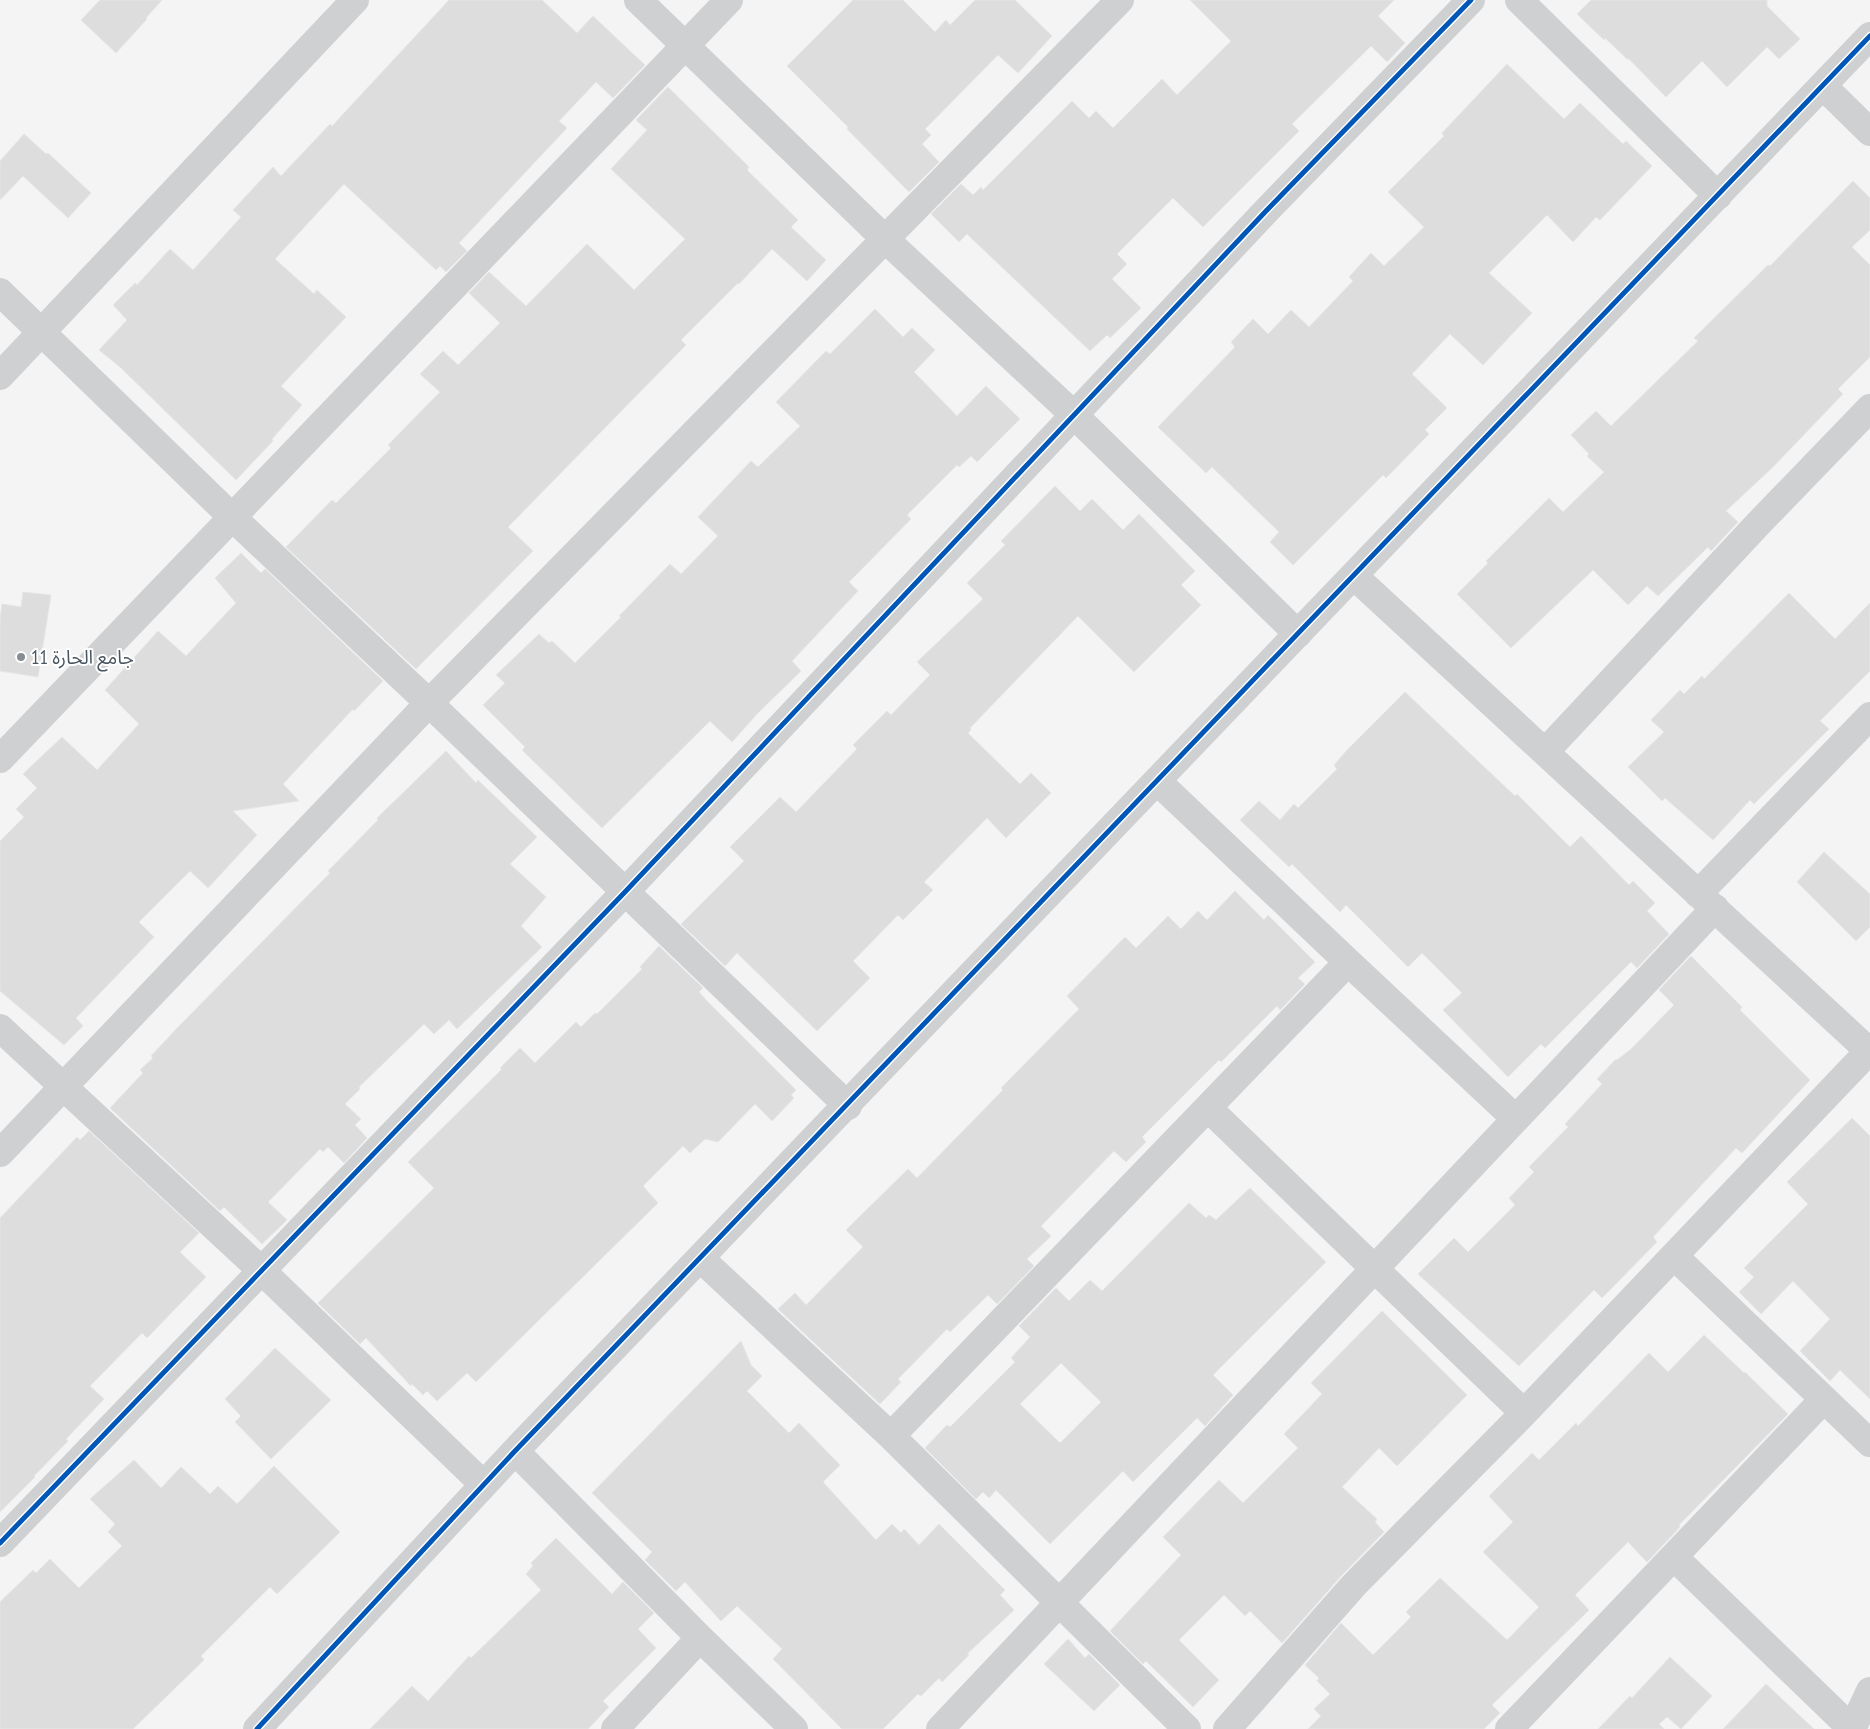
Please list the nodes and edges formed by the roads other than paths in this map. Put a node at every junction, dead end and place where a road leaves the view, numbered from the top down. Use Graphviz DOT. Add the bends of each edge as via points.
graph roads {
  1 [pos="354,0"];
  2 [pos="638,0"];
  3 [pos="728,0"];
  4 [pos="1120,0"];
  5 [pos="1471,0"];
  6 [pos="1519,0"];
  7 [pos="1870,36"];
  8 [pos="684,45"];
  9 [pos="1823,86"];
  10 [pos="1870,132"];
  11 [pos="1718,196"];
  12 [pos="885,239"];
  13 [pos="0,292"];
  14 [pos="40,332"];
  15 [pos="0,376"];
  16 [pos="1870,408"];
  17 [pos="1073,414"];
  18 [pos="232,517"];
  19 [pos="1354,576"];
  20 [pos="1298,634"];
  21 [pos="429,704"];
  22 [pos="1870,716"];
  23 [pos="1545,752"];
  24 [pos="0,760"];
  25 [pos="1157,781"];
  26 [pos="624,893"];
  27 [pos="1706,901"];
  28 [pos="1348,962"];
  29 [pos="0,1028"];
  30 [pos="1870,1051"];
  31 [pos="64,1086"];
  32 [pos="848,1106"];
  33 [pos="1208,1108"];
  34 [pos="1516,1118"];
  35 [pos="0,1153"];
  36 [pos="1674,1256"];
  37 [pos="700,1258"];
  38 [pos="1374,1269"];
  39 [pos="262,1271"];
  40 [pos="1824,1399"];
  41 [pos="1524,1413"];
  42 [pos="891,1436"];
  43 [pos="1870,1443"];
  44 [pos="515,1451"];
  45 [pos="483,1484"];
  46 [pos="0,1543"];
  47 [pos="1674,1557"];
  48 [pos="1059,1602"];
  49 [pos="700,1638"];
  50 [pos="1870,1690"];
  51 [pos="257,1729"];
  52 [pos="615,1729"];
  53 [pos="794,1729"];
  54 [pos="940,1729"];
  55 [pos="1186,1729"];
  56 [pos="1227,1729"];
  57 [pos="1509,1729"];
  58 [pos="1852,1729"];
  1 -- 14 [label="street"];
  2 -- 8 [label="street"];
  3 -- 8 [label="street"];
  4 -- 12 [label="street"];
  5 -- 17 [label="street"];
  6 -- 11 [label="street"];
  7 -- 9 [label="street"];
  8 -- 12 [label="street"];
  8 -- 18 [label="street"];
  9 -- 10 [label="street"];
  9 -- 11 [label="street"];
  11 -- 19 [label="street"];
  12 -- 17 [label="street"];
  12 -- 21 [label="street"];
  13 -- 14 [label="street"];
  14 -- 15 [label="street"];
  14 -- 18 [label="street"];
  16 -- 23 [label="street"];
  17 -- 20 [label="street"];
  17 -- 26 [label="street"];
  18 -- 21 [label="street"];
  18 -- 24 [label="street"];
  19 -- 20 [label="street"];
  19 -- 23 [label="street"];
  20 -- 25 [label="street"];
  21 -- 26 [label="street"];
  21 -- 31 [label="street"];
  22 -- 27 [label="street"];
  23 -- 27 [label="street"];
  25 -- 28 [label="street"];
  25 -- 32 [label="street"];
  26 -- 32 [label="street"];
  26 -- 39 [label="street"];
  27 -- 30 [label="street"];
  27 -- 34 [label="street"];
  28 -- 33 [label="street"];
  28 -- 34 [label="street"];
  29 -- 31 [label="street"];
  30 -- 36 [label="street"];
  31 -- 35 [label="street"];
  31 -- 39 [label="street"];
  32 -- 37 [label="street"];
  33 -- 38 [label="street"];
  33 -- 42 [label="street"];
  34 -- 38 [label="street"];
  36 -- 40 [label="street"];
  36 -- 41 [label="street"];
  37 -- 42 [label="street"];
  37 -- 44 [label="street"];
  38 -- 41 [label="street"];
  38 -- 48 [label="street"];
  39 -- 45 [label="street"];
  39 -- 46 [label="street"];
  40 -- 43 [label="street"];
  40 -- 47 [label="street"];
  41 -- 56 [label="street" via="1354,1586"];
  42 -- 48 [label="street"];
  44 -- 45 [label="street"];
  44 -- 49 [label="street"];
  45 -- 51 [label="street"];
  47 -- 57 [label="street"];
  47 -- 58 [label="street"];
  48 -- 54 [label="street"];
  48 -- 55 [label="street"];
  49 -- 52 [label="street"];
  49 -- 53 [label="street"];
  50 -- 58 [label="street"];
}
